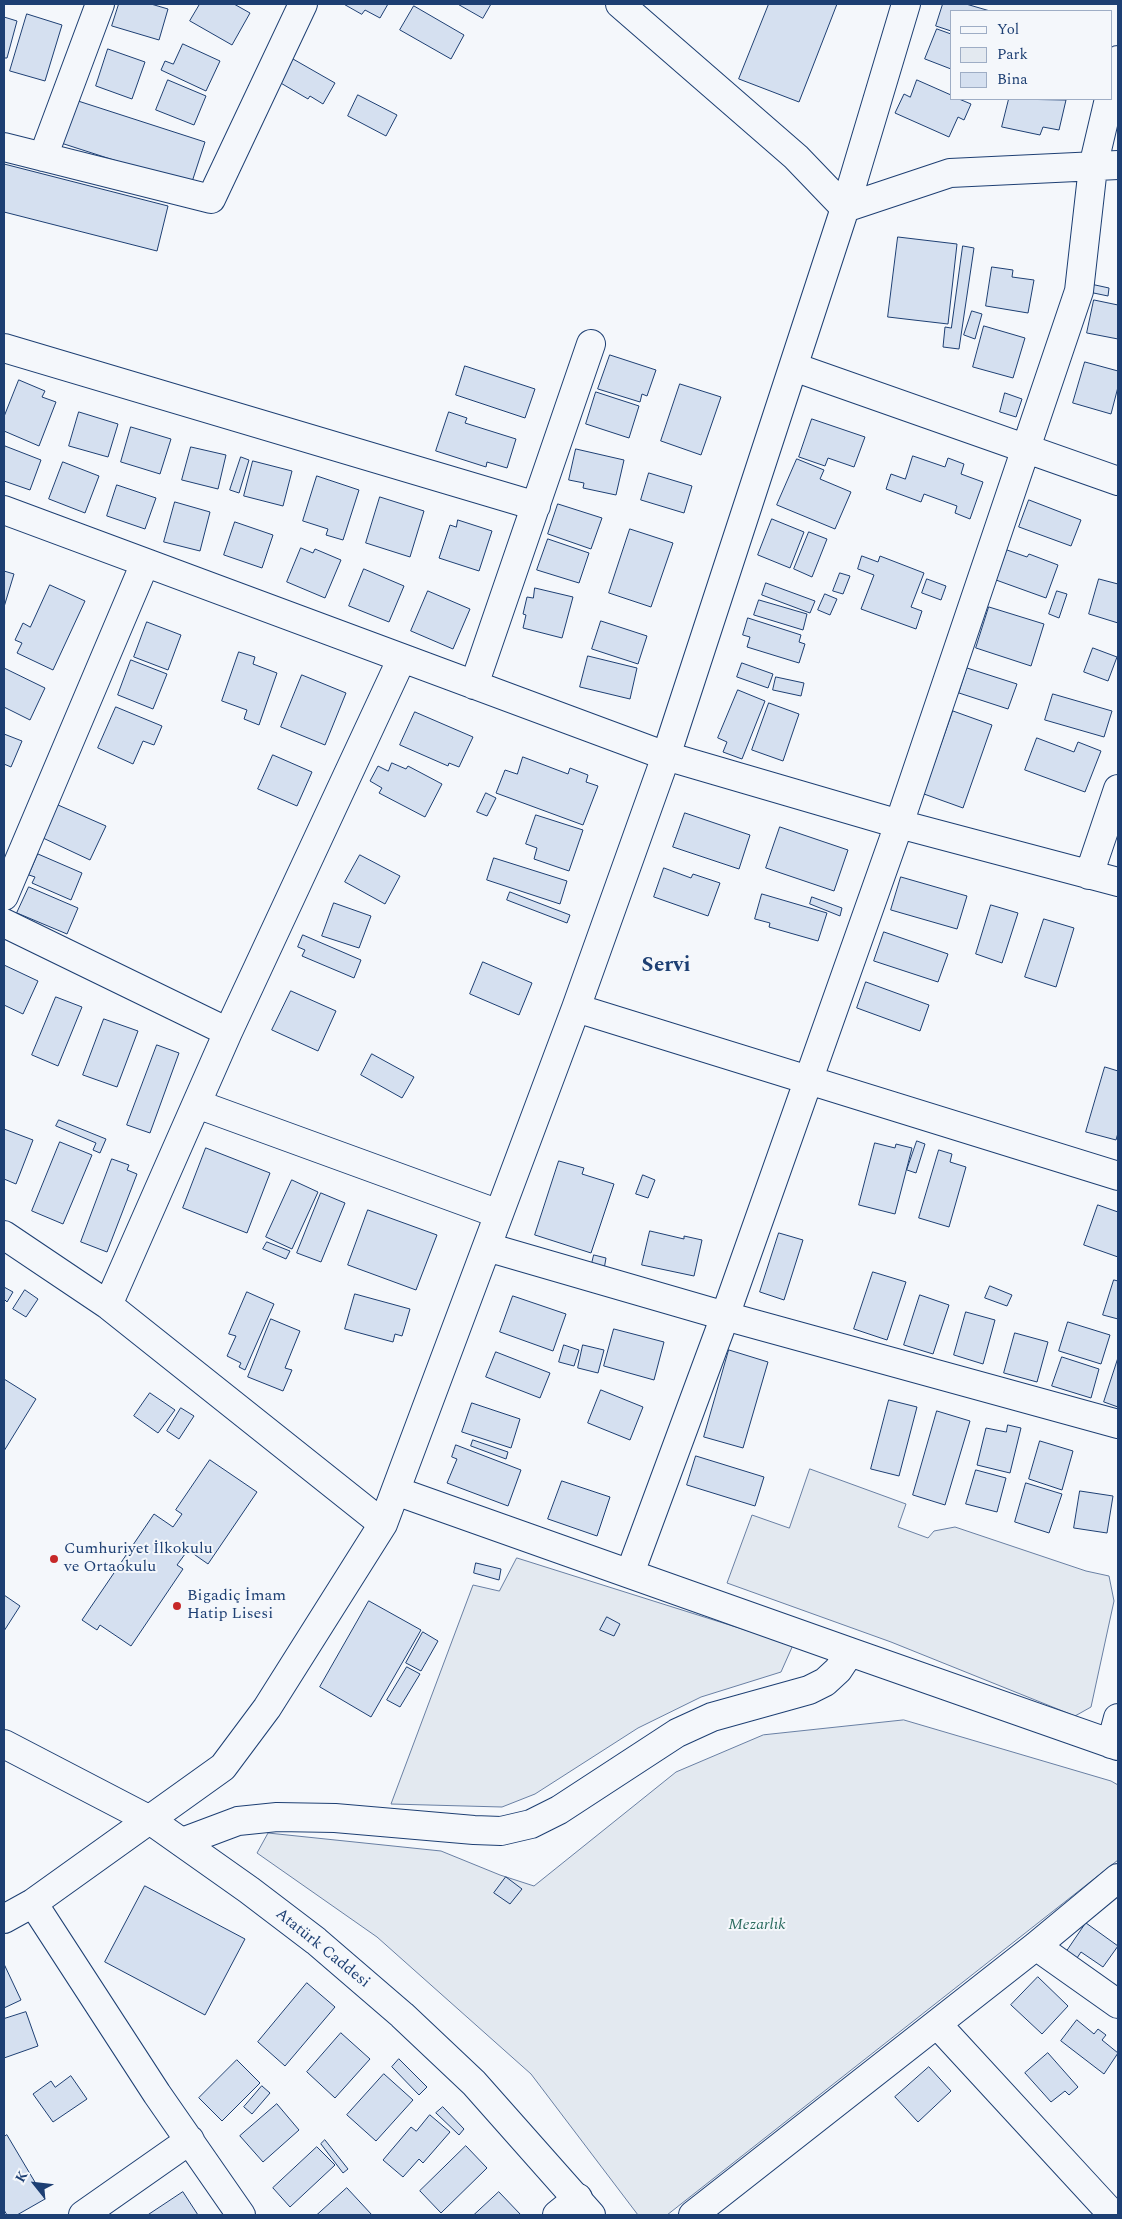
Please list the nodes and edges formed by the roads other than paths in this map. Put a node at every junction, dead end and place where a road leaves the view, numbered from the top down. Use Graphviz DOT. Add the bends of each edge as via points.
graph roads {
  1 [pos="100,4"];
  2 [pos="303,4"];
  3 [pos="620,4"];
  4 [pos="906,4"];
  5 [pos="1118,60"];
  6 [pos="1112,87"];
  7 [pos="1109,100"];
  8 [pos="4,147"];
  9 [pos="43,157"];
  10 [pos="1106,166"];
  11 [pos="845,208"];
  12 [pos="592,344"];
  13 [pos="4,348"];
  14 [pos="794,367"];
  15 [pos="1026,449"];
  16 [pos="1118,481"];
  17 [pos="536,506"];
  18 [pos="4,510"];
  19 [pos="145,563"];
  20 [pos="402,658"];
  21 [pos="474,685"];
  22 [pos="666,756"];
  23 [pos="1118,789"];
  24 [pos="899,824"];
  25 [pos="1089,875"];
  26 [pos="1118,882"];
  27 [pos="4,896"];
  28 [pos="4,923"];
  29 [pos="576,1008"];
  30 [pos="228,1032"];
  31 [pos="808,1079"];
  32 [pos="196,1104"];
  33 [pos="1118,1176"];
  34 [pos="499,1214"];
  35 [pos="4,1235"];
  36 [pos="487,1247"];
  37 [pos="108,1305"];
  38 [pos="725,1316"];
  39 [pos="1118,1424"];
  40 [pos="396,1491"];
  41 [pos="383,1524"];
  42 [pos="630,1573"];
  43 [pos="850,1652"];
  44 [pos="1116,1736"];
  45 [pos="4,1744"];
  46 [pos="150,1820"];
  47 [pos="182,1842"];
  48 [pos="1118,1878"];
  49 [pos="33,1903"];
  50 [pos="4,1919"];
  51 [pos="1036,1946"];
  52 [pos="1118,2004"];
  53 [pos="937,2024"];
  54 [pos="190,2140"];
  55 [pos="584,2206"];
  56 [pos="83,2215"];
  57 [pos="241,2215"];
  58 [pos="557,2215"];
  59 [pos="693,2215"];
  60 [pos="1113,2215"];
  1 -- 9 [label="street"];
  2 -- 9 [label="street" via="212,199"];
  3 -- 11 [label="street" via="796,157"];
  4 -- 11 [label="street"];
  5 -- 6 [label="street"];
  7 -- 10 [label="street"];
  8 -- 9 [label="street"];
  10 -- 11 [label="street" via="950,173"];
  10 -- 15 [label="street" via="1080,290"];
  11 -- 14 [label="street"];
  12 -- 17 [label="street"];
  13 -- 17 [label="street"];
  14 -- 15 [label="street"];
  14 -- 22 [label="street"];
  15 -- 16 [label="street"];
  15 -- 24 [label="street"];
  17 -- 21 [label="street"];
  18 -- 19 [label="street"];
  19 -- 20 [label="street"];
  19 -- 27 [label="street"];
  20 -- 21 [label="street"];
  20 -- 30 [label="street"];
  21 -- 22 [label="street"];
  22 -- 24 [label="street"];
  22 -- 29 [label="street"];
  23 -- 25 [label="street"];
  24 -- 25 [label="street"];
  24 -- 31 [label="street"];
  25 -- 26 [label="street"];
  28 -- 30 [label="street"];
  29 -- 31 [label="street"];
  29 -- 34 [label="street"];
  30 -- 32 [label="street"];
  31 -- 33 [label="street"];
  31 -- 38 [label="street"];
  32 -- 34 [label="street"];
  32 -- 37 [label="street"];
  34 -- 36 [label="street"];
  35 -- 37 [label="street"];
  36 -- 38 [label="street"];
  36 -- 40 [label="street"];
  37 -- 41 [label="street"];
  38 -- 39 [label="street"];
  38 -- 42 [label="street"];
  40 -- 41 [label="street"];
  40 -- 42 [label="street"];
  41 -- 46 [label="street" via="267,1708 223,1768"];
  42 -- 43 [label="street"];
  43 -- 44 [label="street"];
  43 -- 47 [label="street" via="825,1682 809,1690 712,1717 677,1732 559,1810 530,1824 501,1831 277,1817 238,1821"];
  45 -- 46 [label="street, Atatürk Caddesi"];
  46 -- 47 [label="street, Atatürk Caddesi"];
  46 -- 49 [label="street"];
  47 -- 55 [label="street, Atatürk Caddesi" via="316,1941 402,2015 474,2083"];
  48 -- 51 [label="street"];
  49 -- 50 [label="street"];
  49 -- 54 [label="street"];
  51 -- 52 [label="street"];
  51 -- 53 [label="street"];
  53 -- 59 [label="street"];
  53 -- 60 [label="street"];
  54 -- 56 [label="street"];
  54 -- 57 [label="street"];
  55 -- 58 [label="street"];
}
